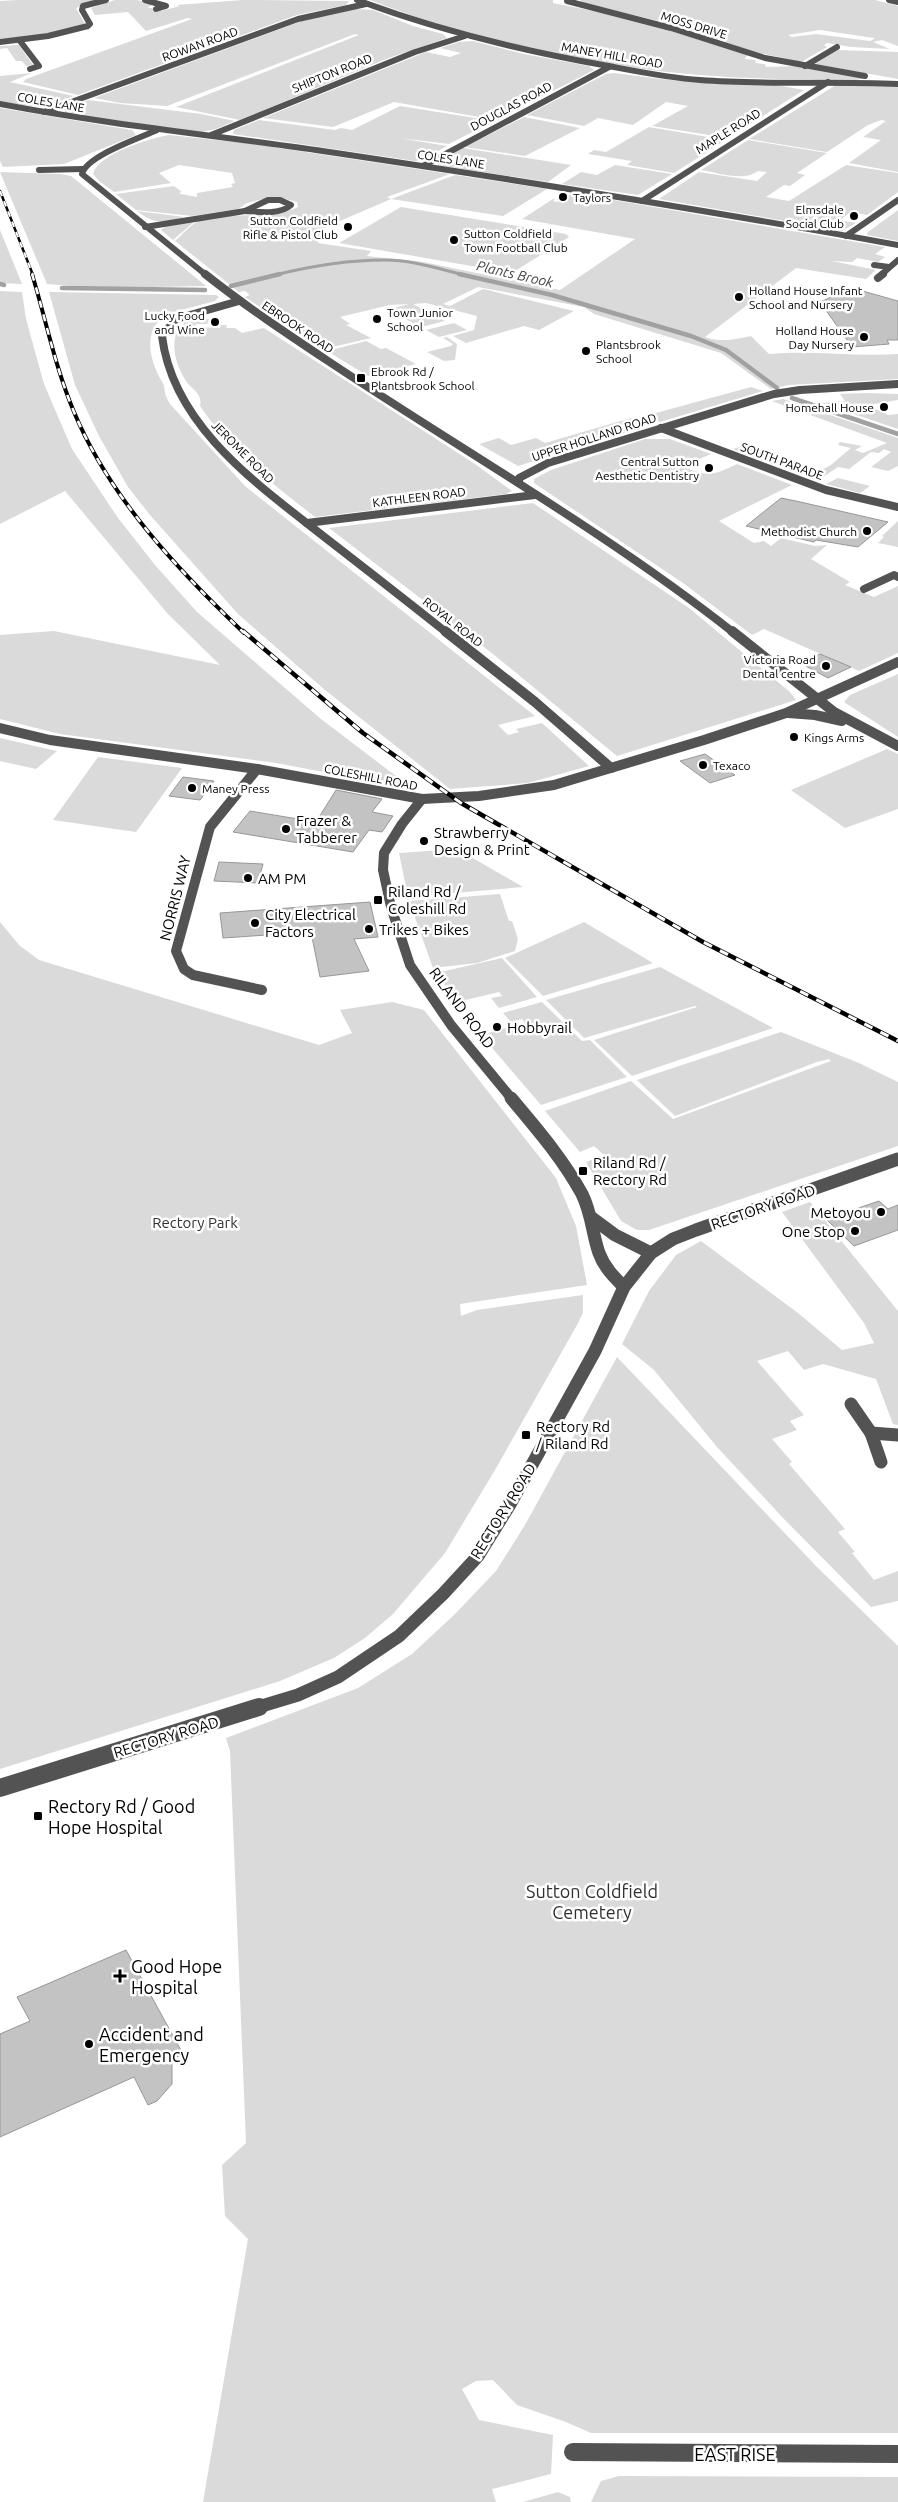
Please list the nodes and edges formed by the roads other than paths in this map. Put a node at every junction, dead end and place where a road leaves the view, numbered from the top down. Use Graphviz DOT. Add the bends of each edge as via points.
graph roads {
  1 [pos="106,0"];
  2 [pos="145,0"];
  3 [pos="357,0"];
  4 [pos="889,0"];
  5 [pos="567,2"];
  6 [pos="898,2"];
  7 [pos="366,4"];
  8 [pos="156,9"];
  9 [pos="465,36"];
  10 [pos="20,41"];
  11 [pos="0,42"];
  12 [pos="829,46"];
  13 [pos="837,47"];
  14 [pos="845,48"];
  15 [pos="609,66"];
  16 [pos="805,66"];
  17 [pos="30,69"];
  18 [pos="874,80"];
  19 [pos="828,82"];
  20 [pos="898,82"];
  21 [pos="0,104"];
  22 [pos="43,113"];
  23 [pos="157,130"];
  24 [pos="209,136"];
  25 [pos="423,166"];
  26 [pos="82,169"];
  27 [pos="39,170"];
  28 [pos="898,200"];
  29 [pos="642,201"];
  30 [pos="245,210"];
  31 [pos="145,227"];
  32 [pos="846,236"];
  33 [pos="898,245"];
  34 [pos="898,260"];
  35 [pos="874,265"];
  36 [pos="889,267"];
  37 [pos="878,278"];
  38 [pos="239,301"];
  39 [pos="898,384"];
  40 [pos="661,428"];
  41 [pos="519,482"];
  42 [pos="534,495"];
  43 [pos="276,498"];
  44 [pos="898,507"];
  45 [pos="307,523"];
  46 [pos="898,577"];
  47 [pos="864,589"];
  48 [pos="898,662"];
  49 [pos="818,700"];
  50 [pos="786,713"];
  51 [pos="859,726"];
  52 [pos="0,728"];
  53 [pos="898,746"];
  54 [pos="611,768"];
  55 [pos="257,769"];
  56 [pos="422,799"];
  57 [pos="262,990"];
  58 [pos="898,1159"];
  59 [pos="592,1218"];
  60 [pos="652,1254"];
  61 [pos="624,1287"];
  62 [pos="851,1404"];
  63 [pos="871,1433"];
  64 [pos="898,1434"];
  65 [pos="881,1462"];
  66 [pos="0,1788"];
  67 [pos="573,2452"];
  68 [pos="898,2454"];
  1 -- 10 [label="street" via="83,6 88,26"];
  2 -- 8 [label="street" via="166,6"];
  3 -- 7 [label="street, MANEY HILL ROAD"];
  4 -- 6 [label="street"];
  5 -- 16 [label="street, MOSS DRIVE" via="671,28 754,57"];
  7 -- 9 [label="street, MANEY HILL ROAD"];
  7 -- 22 [label="street, ROWAN ROAD" via="298,19"];
  9 -- 15 [label="street, MANEY HILL ROAD"];
  9 -- 24 [label="street, SHIPTON ROAD" via="415,52"];
  10 -- 11 [label="street"];
  10 -- 17 [label="street" via="39,66"];
  12 -- 13 [label="street"];
  13 -- 14 [label="street"];
  13 -- 16 [label="street"];
  15 -- 19 [label="street, MANEY HILL ROAD" via="699,80"];
  15 -- 25 [label="street, DOUGLAS ROAD"];
  16 -- 18 [label="street, MANEY HILL ROAD"];
  18 -- 19 [label="street, MANEY HILL ROAD"];
  18 -- 20 [label="street, MANEY HILL ROAD"];
  19 -- 29 [label="street, MAPLE ROAD"];
  21 -- 22 [label="street, COLES LANE"];
  22 -- 23 [label="street, COLES LANE"];
  23 -- 24 [label="street, COLES LANE"];
  23 -- 26 [label="street" via="95,158"];
  24 -- 25 [label="street, COLES LANE"];
  25 -- 29 [label="street, COLES LANE"];
  26 -- 27 [label="street"];
  26 -- 31 [label="street, EBROOK ROAD" via="86,180"];
  28 -- 32 [label="street"];
  29 -- 32 [label="street, COLES LANE"];
  30 -- 30 [label="street" via="271,212 291,205 280,200 268,201 253,204"];
  30 -- 31 [label="street"];
  31 -- 38 [label="street, EBROOK ROAD"];
  32 -- 33 [label="street, COLES LANE"];
  34 -- 36 [label="street"];
  35 -- 36 [label="street"];
  36 -- 37 [label="street"];
  38 -- 41 [label="street, EBROOK ROAD" via="347,374"];
  38 -- 43 [label="street, JEROME ROAD" via="176,319 162,336 163,356 198,422 224,452"];
  39 -- 40 [label="street, UPPER HOLLAND ROAD" via="782,392"];
  40 -- 41 [label="street, UPPER HOLLAND ROAD" via="548,463 523,475"];
  40 -- 44 [label="street, SOUTH PARADE" via="826,490"];
  41 -- 42 [label="street"];
  42 -- 45 [label="street, KATHLEEN ROAD"];
  42 -- 49 [label="street" via="689,597"];
  43 -- 45 [label="street, ROYAL ROAD"];
  45 -- 54 [label="street, ROYAL ROAD" via="535,702"];
  46 -- 47 [label="street" via="894,575"];
  48 -- 49 [label="street, COLESHILL ROAD"];
  49 -- 50 [label="street, COLESHILL ROAD"];
  49 -- 51 [label="street"];
  50 -- 51 [label="street" via="816,715"];
  50 -- 54 [label="street, COLESHILL ROAD"];
  51 -- 53 [label="street"];
  52 -- 55 [label="street, COLESHILL ROAD" via="50,740"];
  54 -- 56 [label="street, COLESHILL ROAD" via="527,790"];
  55 -- 56 [label="street, COLESHILL ROAD"];
  55 -- 57 [label="street, NORRIS WAY" via="210,827 176,950 184,969 194,974"];
  56 -- 59 [label="street, RILAND ROAD" via="384,853 383,870 391,907 410,965 451,1025 557,1154"];
  58 -- 60 [label="street, RECTORY ROAD" via="696,1230 673,1239"];
  59 -- 60 [label="street" via="615,1235"];
  59 -- 61 [label="street, RILAND ROAD" via="599,1253 609,1272"];
  60 -- 61 [label="street, RECTORY ROAD"];
  61 -- 66 [label="street, RECTORY ROAD" via="594,1351 478,1556 399,1636 338,1678 298,1695"];
  62 -- 63 [label="street"];
  63 -- 64 [label="street"];
  63 -- 65 [label="street"];
  67 -- 68 [label="street, EAST RISE"];
}
